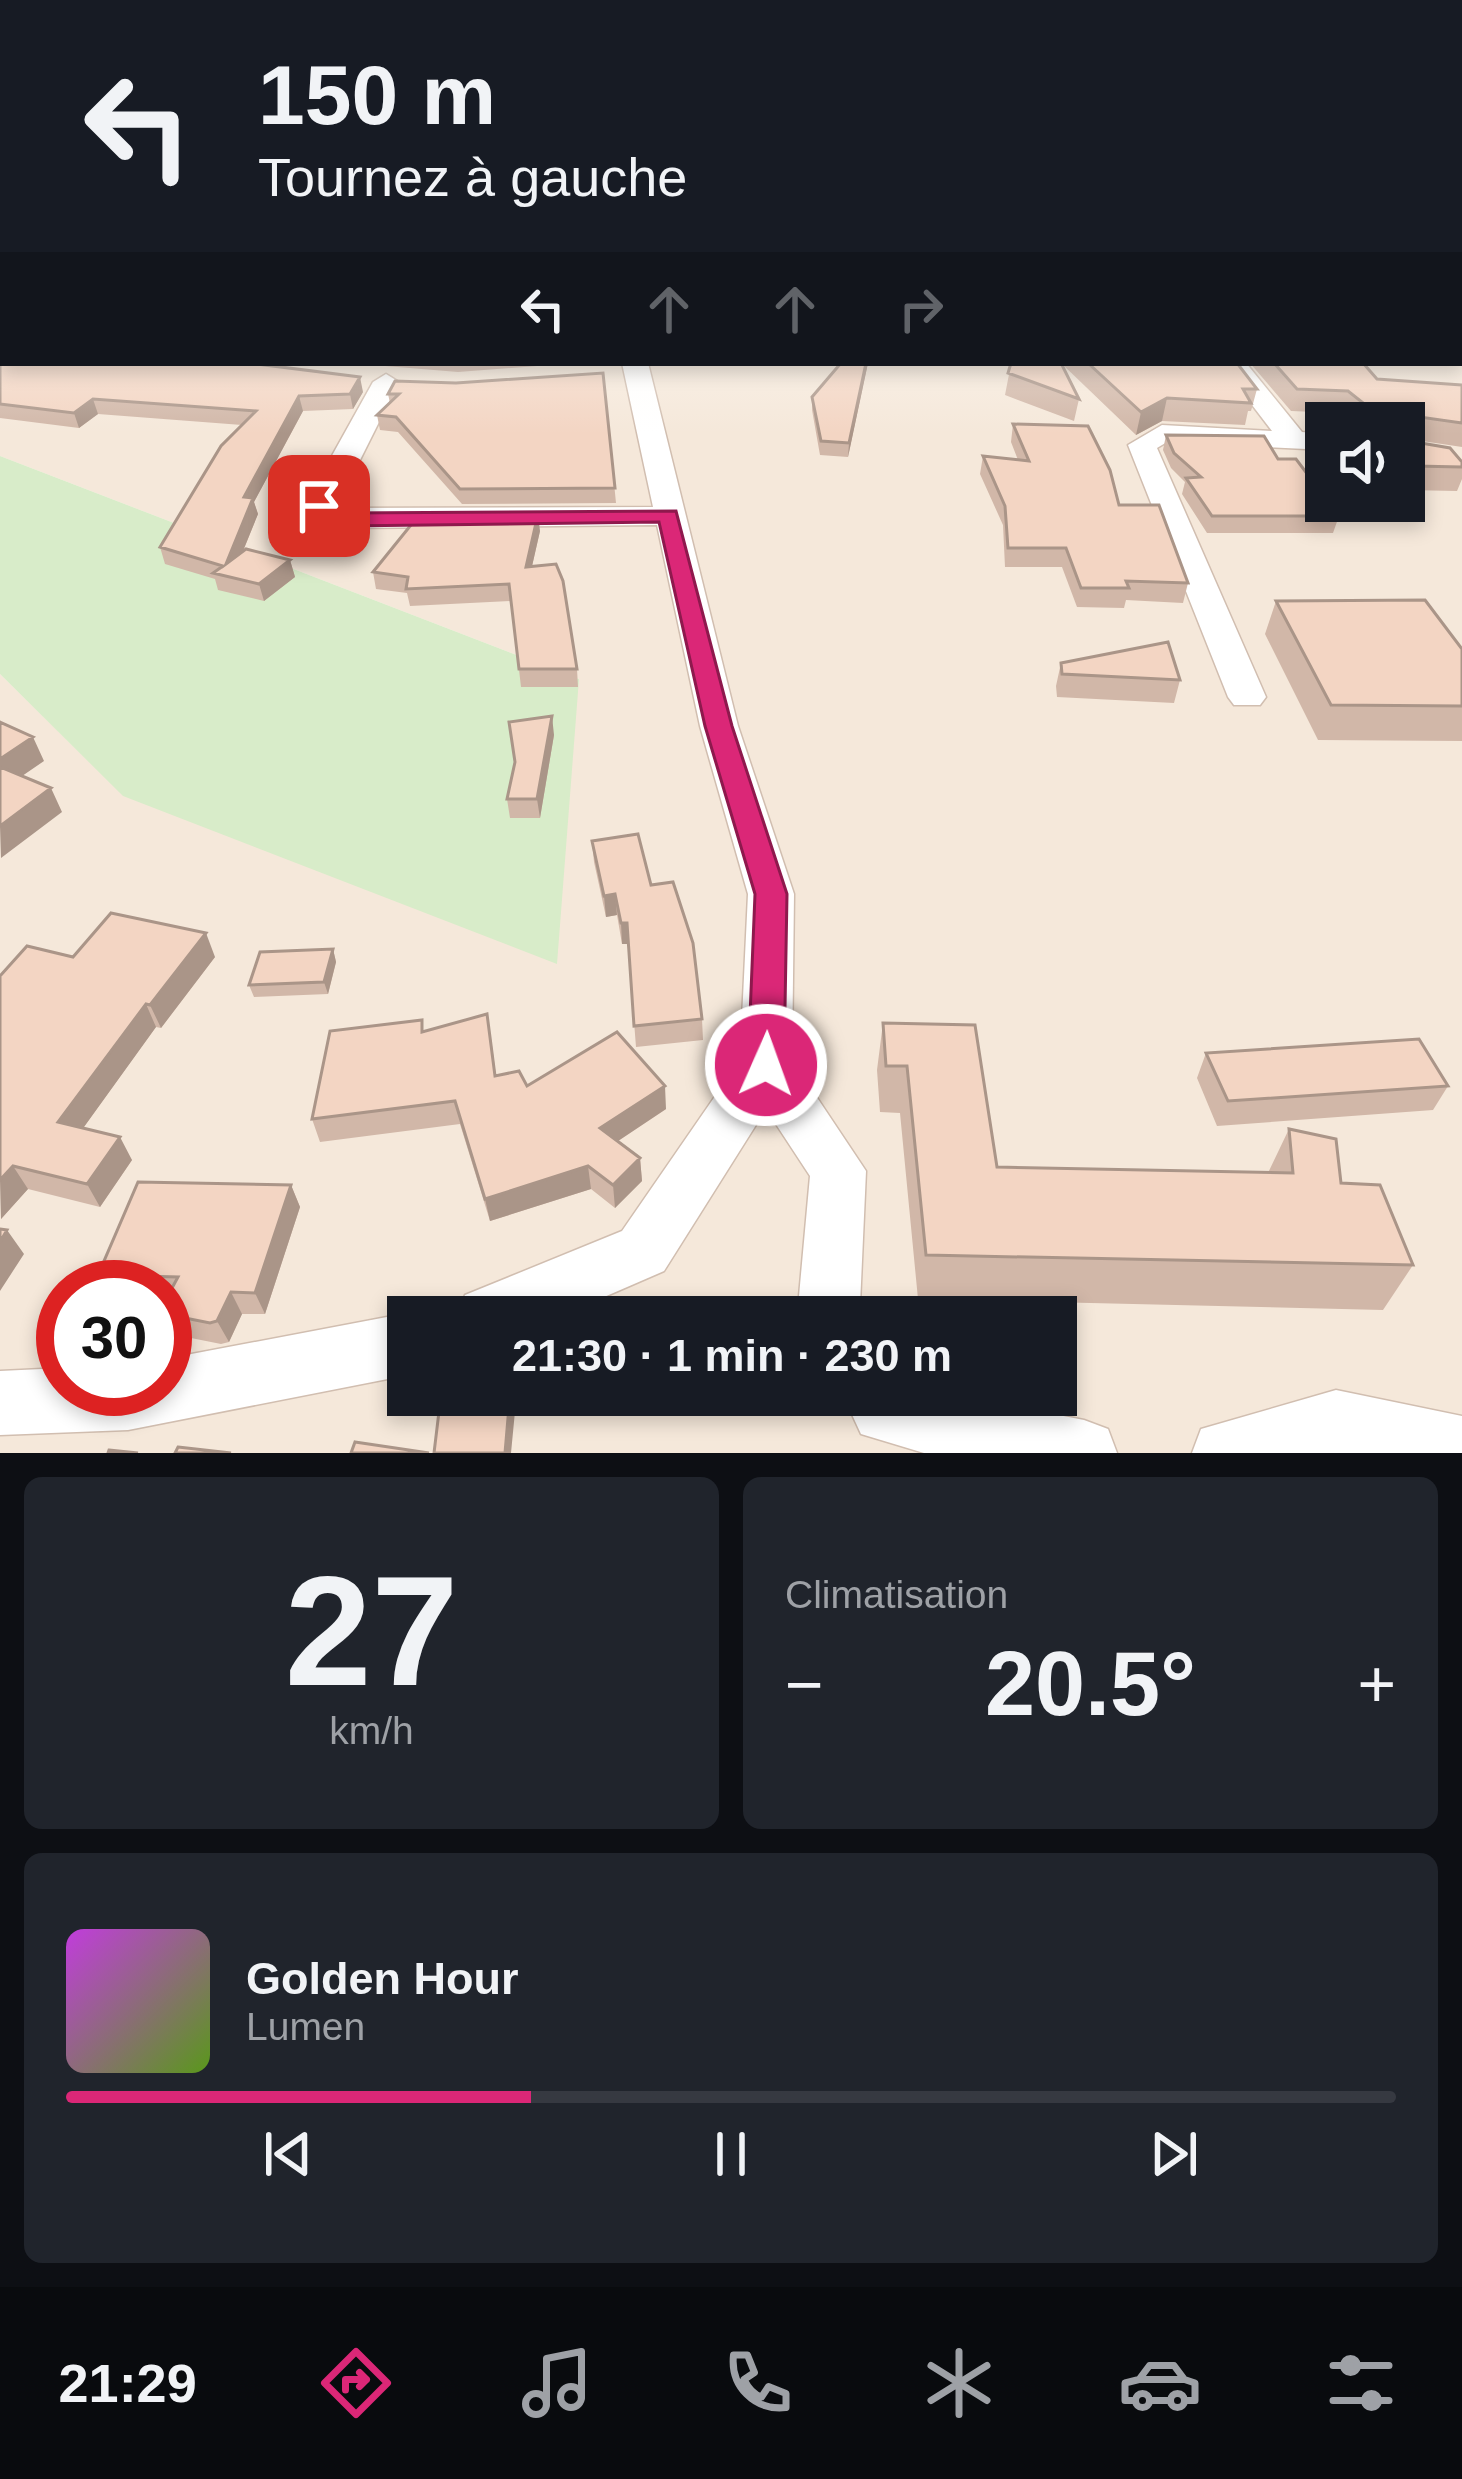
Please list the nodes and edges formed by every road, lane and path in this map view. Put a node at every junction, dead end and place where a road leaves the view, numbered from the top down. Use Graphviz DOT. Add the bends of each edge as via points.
graph roads {
  1 [pos="1235,366"];
  2 [pos="627,370"];
  3 [pos="422,383"];
  4 [pos="1291,437"];
  5 [pos="1305,439"];
  6 [pos="668,516"];
  7 [pos="1247,697"];
  8 [pos="766,1065"];
  9 [pos="538,1296"];
  10 [pos="830,1296"];
  11 [pos="387,1348"];
  12 [pos="0,1403"];
  13 [pos="905,1416"];
  14 [pos="1462,1449"];
  15 [pos="1084,1453"];
  16 [pos="1225,1453"];
  1 -- 4 [label="street"];
  2 -- 6 [label="street"];
  3 -- 6 [label="street" via="374,381 319,506 325,515"];
  4 -- 5 [label="street"];
  4 -- 7 [label="street" via="1162,433 1142,445"];
  6 -- 8 [label="street" via="719,726 771,894"];
  8 -- 9 [label="street" via="643,1252"];
  8 -- 10 [label="street" via="838,1172"];
  11 -- 12 [label="street" via="128,1398"];
  13 -- 15 [label="street"];
  14 -- 16 [label="street" via="1336,1423"];
}
